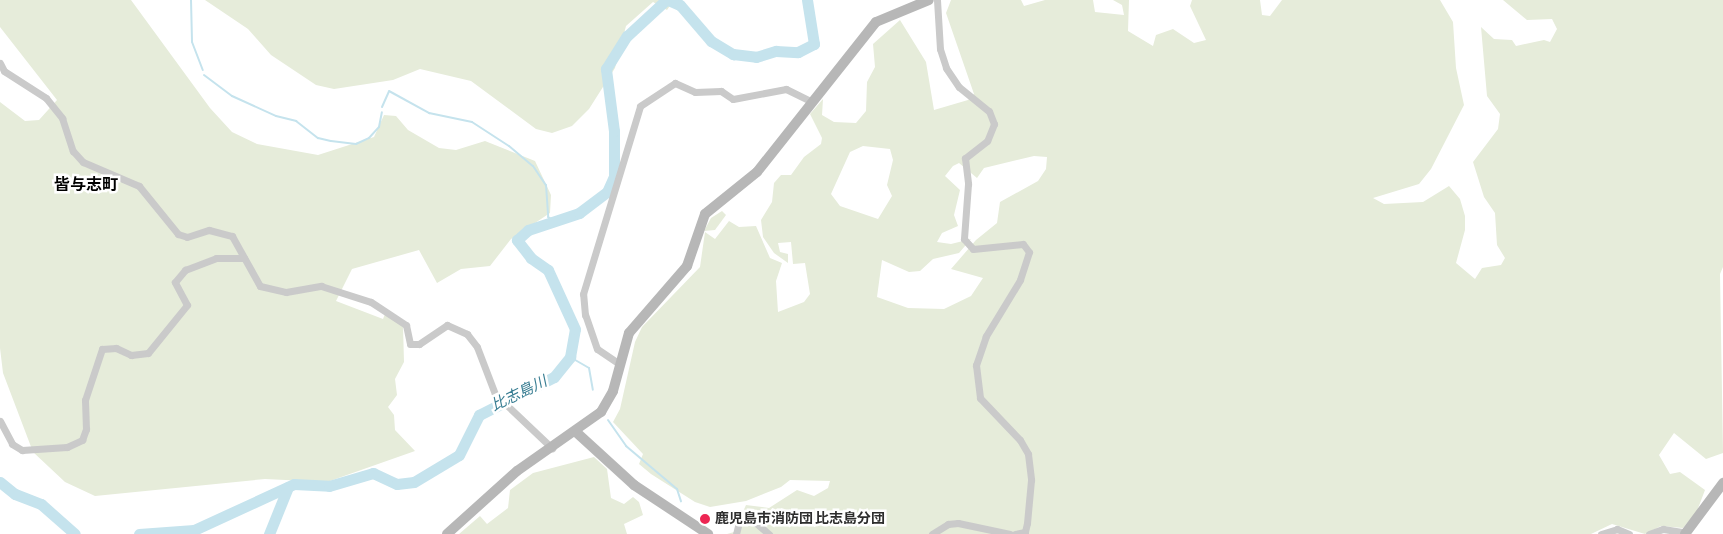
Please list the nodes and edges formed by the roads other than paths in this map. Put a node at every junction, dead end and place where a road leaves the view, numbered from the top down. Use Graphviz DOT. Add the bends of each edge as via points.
graph roads {
  1 [pos="929,0"];
  2 [pos="937,0"];
  3 [pos="0,63"];
  4 [pos="811,101"];
  5 [pos="244,258"];
  6 [pos="618,363"];
  7 [pos="0,421"];
  8 [pos="576,432"];
  9 [pos="552,448"];
  10 [pos="1723,483"];
  11 [pos="1686,533"];
  12 [pos="447,534"];
  13 [pos="708,534"];
  14 [pos="736,534"];
  15 [pos="769,534"];
  16 [pos="932,534"];
  17 [pos="1010,534"];
  18 [pos="1015,534"];
  19 [pos="1601,534"];
  20 [pos="1629,534"];
  21 [pos="1649,534"];
  1 -- 4 [label="street" via="876,22"];
  2 -- 18 [label="street" via="940,49 946,68 959,87 989,111 994,124 987,141 965,158 968,184 964,239 973,249 1023,244 1029,252 1020,280 986,336 976,366 980,398 1020,440 1028,454 1030,509 1025,532"];
  3 -- 5 [label="street" via="4,71 46,98 62,118 72,151 83,162 139,186 178,234 187,236 209,230 228,234 238,241"];
  4 -- 6 [label="street" via="757,172 705,214 687,266 638,319"];
  4 -- 6 [label="street" via="786,89 733,99 718,90 695,92 675,83 640,106 583,294 597,349"];
  5 -- 7 [label="street" via="216,258 185,270 175,282 187,305 148,353 130,355 116,348 102,349 85,400 86,429 82,440 67,447 22,450 12,444"];
  5 -- 9 [label="street" via="252,276 263,287 286,292 321,286 371,302 406,325 410,344 419,344 447,326 467,334 478,347 495,394"];
  6 -- 8 [label="street" via="616,381 606,406"];
  8 -- 9 [label="street"];
  8 -- 13 [label="street" via="634,485"];
  9 -- 12 [label="street" via="501,484"];
  10 -- 11 [label="street"];
  11 -- 21 [label="street" via="1664,528"];
  14 -- 15 [label="street" via="739,522 748,516"];
  16 -- 17 [label="street" via="948,524 958,523"];
  19 -- 20 [label="street" via="1609,529"];
}
